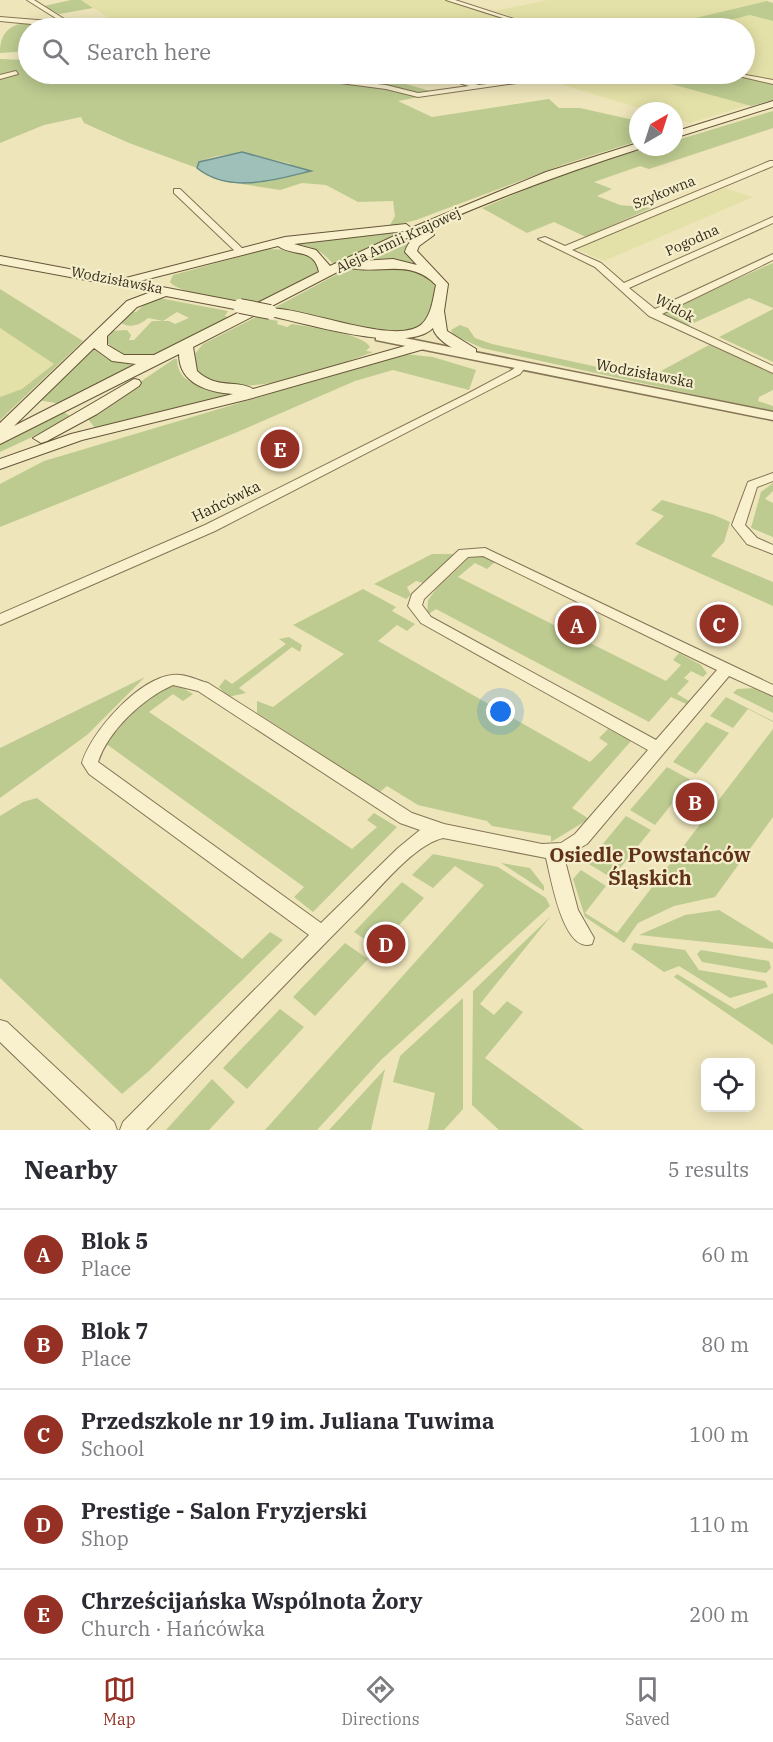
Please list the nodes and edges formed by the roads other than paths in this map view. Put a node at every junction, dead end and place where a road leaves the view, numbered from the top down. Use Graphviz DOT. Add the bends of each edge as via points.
graph roads {
  1 [pos="30,0"];
  2 [pos="449,0"];
  3 [pos="60,18"];
  4 [pos="507,18"];
  5 [pos="0,19"];
  6 [pos="18,22"];
  7 [pos="0,27"];
  8 [pos="16,74"];
  9 [pos="0,77"];
  10 [pos="755,78"];
  11 [pos="773,82"];
  12 [pos="360,84"];
  13 [pos="469,84"];
  14 [pos="511,84"];
  15 [pos="484,88"];
  16 [pos="773,104"];
  17 [pos="683,132"];
  18 [pos="629,149"];
  19 [pos="773,163"];
  20 [pos="177,191"];
  21 [pos="463,210"];
  22 [pos="773,220"];
  23 [pos="435,222"];
  24 [pos="542,239"];
  25 [pos="261,247"];
  26 [pos="566,249"];
  27 [pos="241,252"];
  28 [pos="773,257"];
  29 [pos="0,260"];
  30 [pos="30,265"];
  31 [pos="341,266"];
  32 [pos="179,269"];
  33 [pos="326,274"];
  34 [pos="433,274"];
  35 [pos="128,280"];
  36 [pos="111,282"];
  37 [pos="624,288"];
  38 [pos="166,291"];
  39 [pos="132,304"];
  40 [pos="438,311"];
  41 [pos="653,314"];
  42 [pos="346,327"];
  43 [pos="100,336"];
  44 [pos="381,336"];
  45 [pos="396,336"];
  46 [pos="419,346"];
  47 [pos="186,347"];
  48 [pos="471,352"];
  49 [pos="168,356"];
  50 [pos="367,360"];
  51 [pos="516,364"];
  52 [pos="773,370"];
  53 [pos="263,389"];
  54 [pos="773,416"];
  55 [pos="0,431"];
  56 [pos="0,439"];
  57 [pos="0,457"];
  58 [pos="0,464"];
  59 [pos="773,477"];
  60 [pos="773,550"];
  61 [pos="0,620"];
  62 [pos="727,669"];
  63 [pos="773,691"];
  64 [pos="659,749"];
  65 [pos="443,831"];
  66 [pos="553,850"];
  67 [pos="322,934"];
  68 [pos="585,938"];
  69 [pos="0,1029"];
  70 [pos="106,1130"];
  71 [pos="131,1130"];
  1 -- 3 [label="street"];
  2 -- 4 [label="street"];
  5 -- 6 [label="street"];
  6 -- 7 [label="street"];
  8 -- 9 [label="street"];
  10 -- 11 [label="street"];
  12 -- 15 [label="street" via="418,95"];
  13 -- 15 [label="street"];
  14 -- 15 [label="street"];
  16 -- 17 [label="main road"];
  18 -- 21 [label="main road, Aleja Armii Krajowej" via="550,174"];
  19 -- 26 [label="street, Szykowna"];
  20 -- 27 [label="street"];
  21 -- 23 [label="main road, Aleja Armii Krajowej"];
  21 -- 34 [label="main road" via="411,246 413,254"];
  22 -- 37 [label="street, Pogodna"];
  23 -- 25 [label="main road"];
  23 -- 31 [label="main road, Aleja Armii Krajowej"];
  24 -- 26 [label="street, Widok"];
  25 -- 27 [label="main road"];
  25 -- 33 [label="main road" via="286,246 314,252 325,262"];
  26 -- 37 [label="street, Widok" via="598,265"];
  27 -- 32 [label="main road"];
  28 -- 41 [label="street"];
  29 -- 30 [label="main road, Wodzisławska"];
  30 -- 35 [label="main road, Wodzisławska"];
  30 -- 36 [label="main road, Wodzisławska"];
  31 -- 33 [label="main road, Aleja Armii Krajowej"];
  31 -- 34 [label="main road" via="393,263"];
  32 -- 35 [label="main road"];
  32 -- 38 [label="main road" via="164,279"];
  33 -- 47 [label="main road, Aleja Armii Krajowej"];
  34 -- 40 [label="main road" via="443,287"];
  35 -- 38 [label="main road, Wodzisławska"];
  36 -- 38 [label="main road, Wodzisławska"];
  36 -- 39 [label="main road" via="128,292"];
  37 -- 41 [label="street, Widok"];
  38 -- 39 [label="main road"];
  38 -- 42 [label="main road, Wodzisławska, bridge"];
  39 -- 43 [label="main road"];
  40 -- 45 [label="main road" via="421,331"];
  40 -- 48 [label="main road" via="441,333"];
  41 -- 52 [label="street, Widok"];
  42 -- 44 [label="main road, Wodzisławska"];
  42 -- 45 [label="main road, Wodzisławska"];
  43 -- 49 [label="main road" via="103,351 121,359"];
  43 -- 55 [label="main road"];
  44 -- 46 [label="street, Wodzisławska"];
  44 -- 50 [label="main road" via="382,348"];
  45 -- 48 [label="street, Wodzisławska"];
  46 -- 50 [label="main road"];
  46 -- 51 [label="street, Wodzisławska"];
  47 -- 49 [label="main road, Aleja Armii Krajowej"];
  47 -- 53 [label="main road" via="187,368 200,381 231,390"];
  48 -- 51 [label="street, Wodzisławska"];
  49 -- 56 [label="main road, Aleja Armii Krajowej"];
  49 -- 57 [label="main road, Aleja Armii Krajowej" via="92,411"];
  50 -- 53 [label="main road"];
  51 -- 54 [label="street, Wodzisławska"];
  51 -- 61 [label="street, Hańcówka" via="516,372 210,528"];
  53 -- 58 [label="main road" via="77,437"];
  59 -- 60 [label="street" via="752,484 738,525 752,541"];
  62 -- 63 [label="street"];
  62 -- 64 [label="street"];
  62 -- 64 [label="street" via="485,552 464,553 417,597 415,606 426,620"];
  64 -- 66 [label="street" via="581,839 564,850"];
  65 -- 66 [label="street"];
  65 -- 67 [label="street" via="426,835 404,853"];
  65 -- 67 [label="street" via="406,818 203,687 175,679 145,694 91,753 90,763 95,770"];
  66 -- 68 [label="street" via="572,920"];
  67 -- 71 [label="street"];
  69 -- 70 [label="street"];
}
